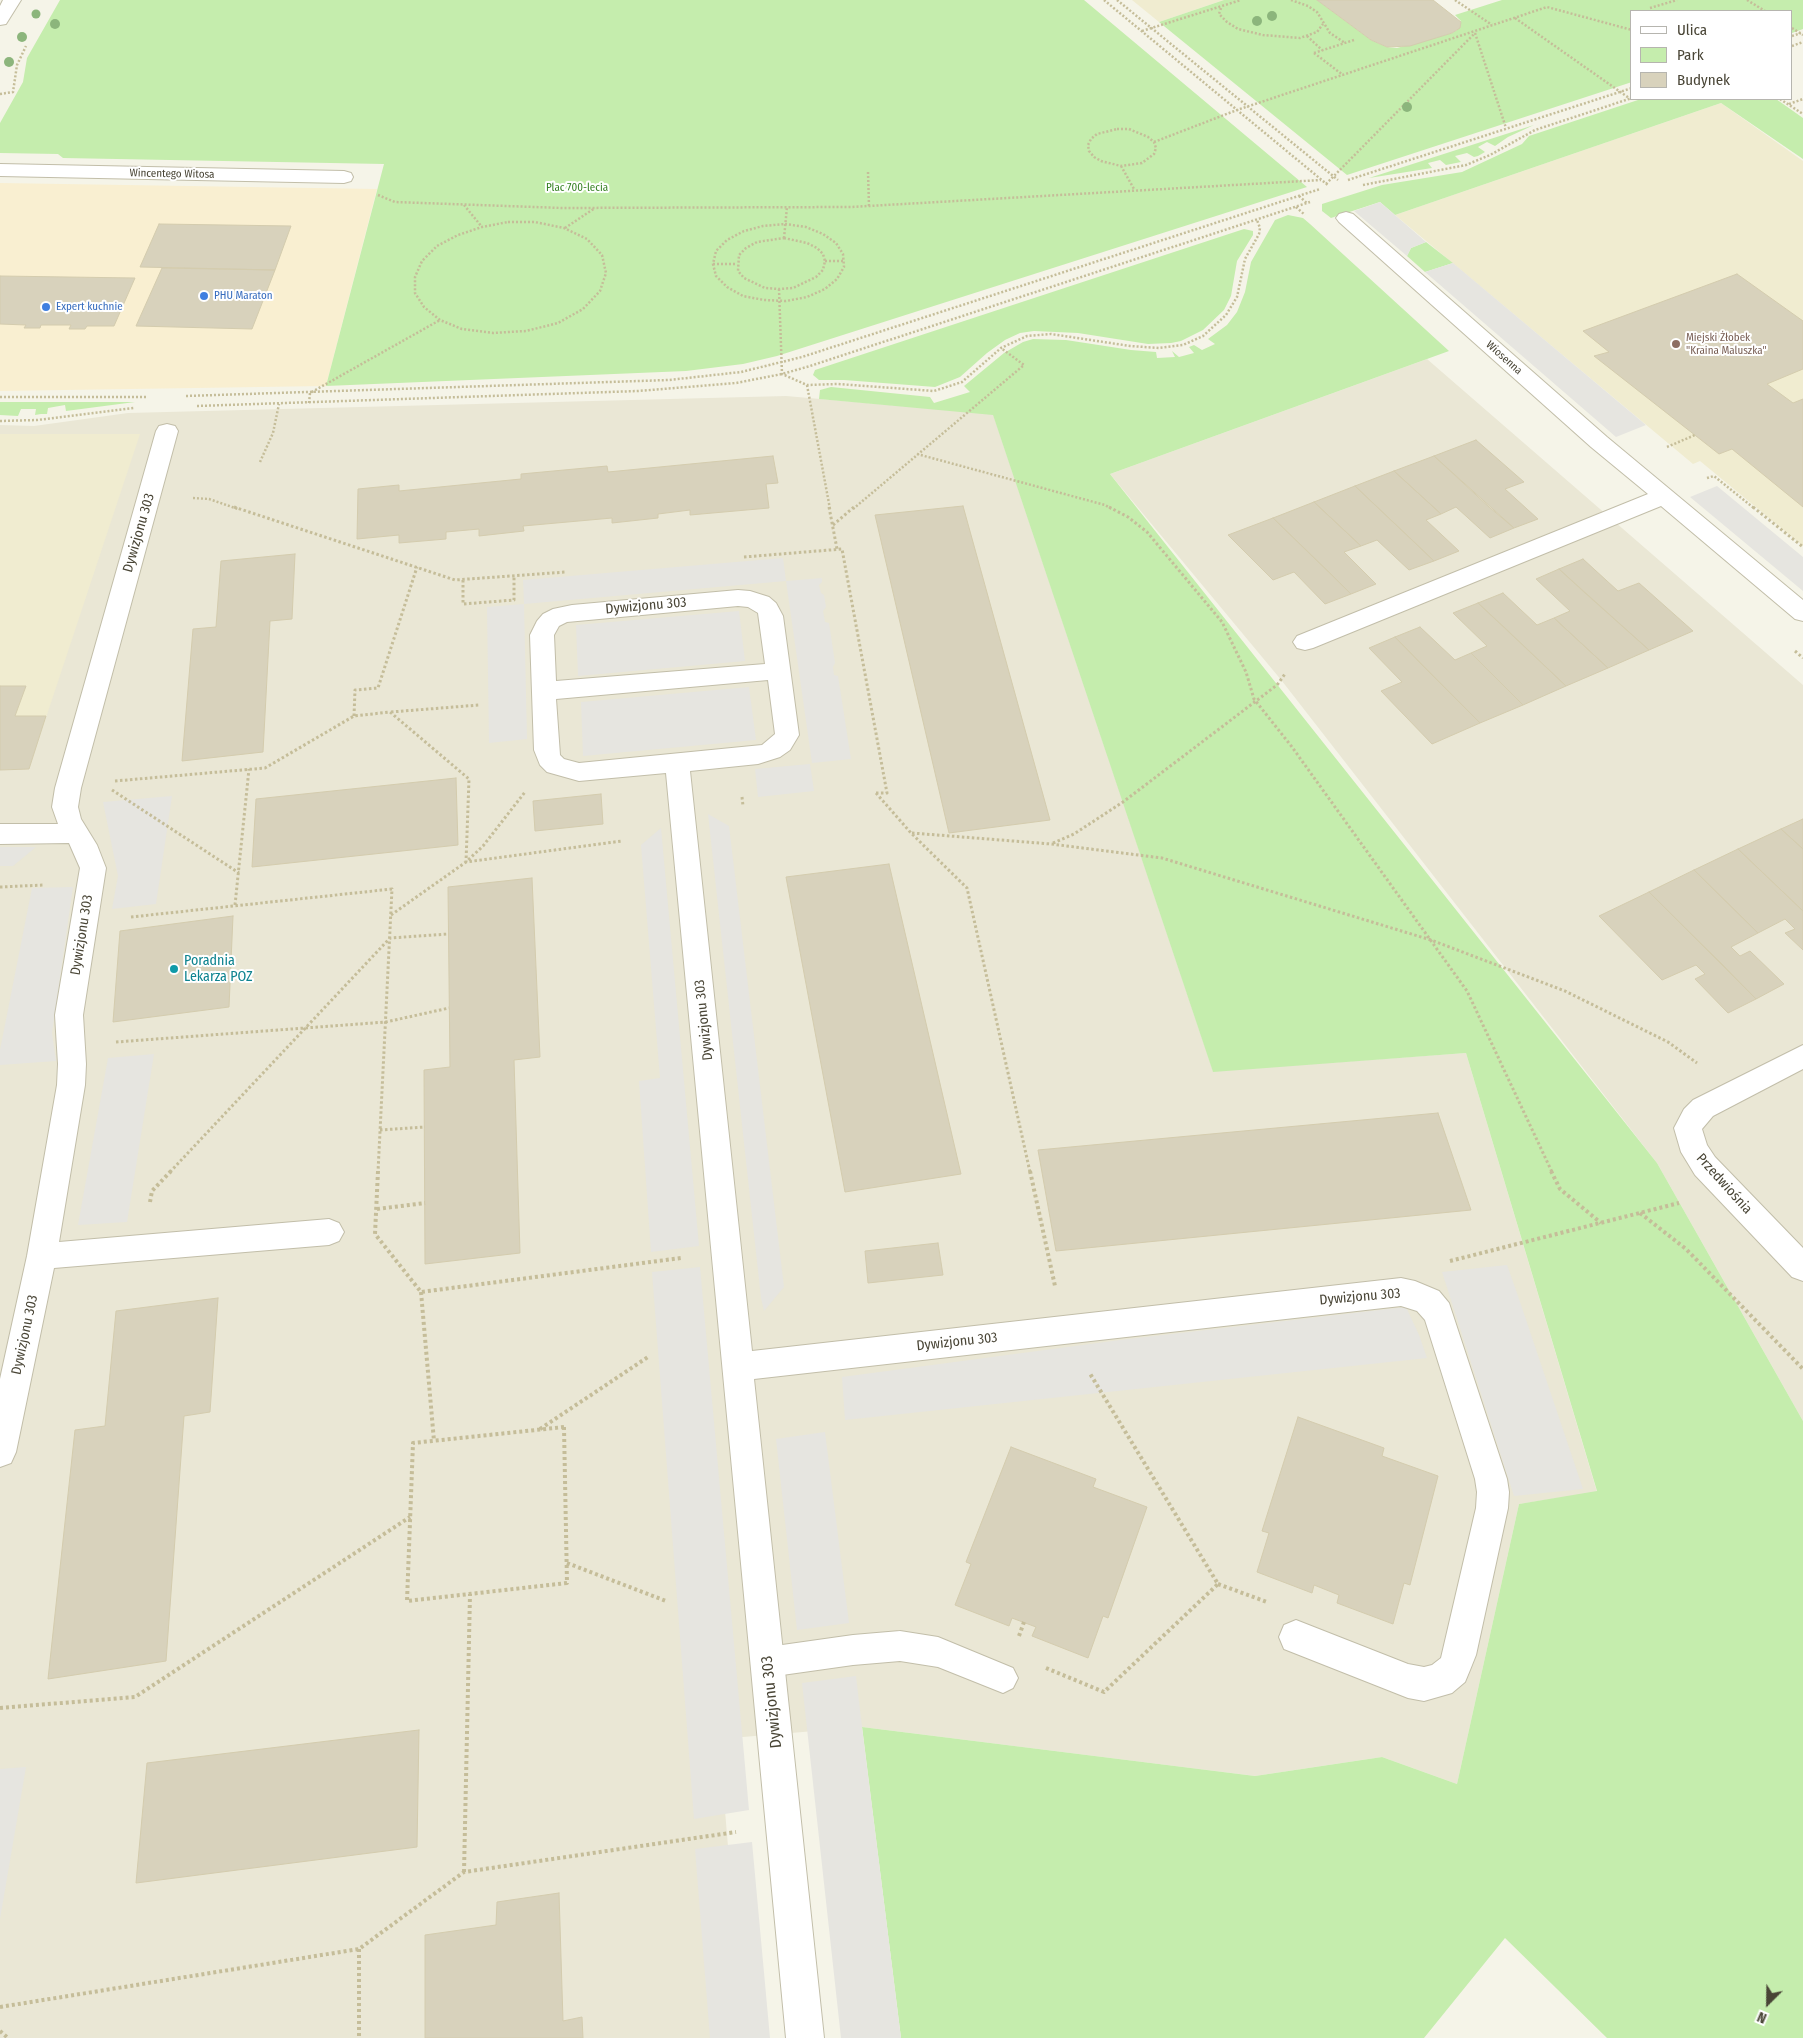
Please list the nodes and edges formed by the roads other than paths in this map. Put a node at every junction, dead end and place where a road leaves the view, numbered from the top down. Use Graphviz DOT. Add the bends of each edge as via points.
graph roads {
  1 [pos="12,0"];
  2 [pos="0,20"];
  3 [pos="0,170"];
  4 [pos="344,177"];
  5 [pos="1346,218"];
  6 [pos="167,432"];
  7 [pos="1664,496"];
  8 [pos="1803,613"];
  9 [pos="1305,642"];
  10 [pos="778,671"];
  11 [pos="544,691"];
  12 [pos="678,763"];
  13 [pos="75,833"];
  14 [pos="0,834"];
  15 [pos="1803,1056"];
  16 [pos="329,1232"];
  17 [pos="42,1256"];
  18 [pos="1803,1268"];
  19 [pos="738,1366"];
  20 [pos="0,1452"];
  21 [pos="1296,1638"];
  22 [pos="768,1662"];
  23 [pos="1003,1678"];
  24 [pos="805,2038"];
  1 -- 2 [label="street"];
  3 -- 4 [label="street, Wincentego Witosa"];
  5 -- 7 [label="street, Wiosenna"];
  6 -- 13 [label="street, Dywizjonu 303" via="68,788 65,807"];
  7 -- 8 [label="street, Wiosenna"];
  7 -- 9 [label="street"];
  10 -- 11 [label="street"];
  10 -- 11 [label="street, Dywizjonu 303" via="768,609 761,603 738,598 561,615 551,620 542,635"];
  10 -- 12 [label="street, Dywizjonu 303" via="786,735 781,744 758,755"];
  11 -- 12 [label="street, Dywizjonu 303" via="546,750 556,766 579,772"];
  12 -- 19 [label="street, Dywizjonu 303"];
  13 -- 14 [label="street"];
  13 -- 17 [label="street, Dywizjonu 303" via="93,868 69,1015 71,1085"];
  15 -- 18 [label="street, Przedwiośnia" via="1703,1108 1688,1128 1695,1152 1724,1187"];
  16 -- 17 [label="street"];
  17 -- 20 [label="street, Dywizjonu 303"];
  19 -- 21 [label="street, Dywizjonu 303" via="1401,1292 1428,1301 1438,1313 1494,1492 1453,1670 1440,1681 1424,1684 1408,1681"];
  19 -- 22 [label="street, Dywizjonu 303"];
  22 -- 23 [label="lane" via="900,1646 938,1652"];
  22 -- 24 [label="street, Dywizjonu 303"];
}
